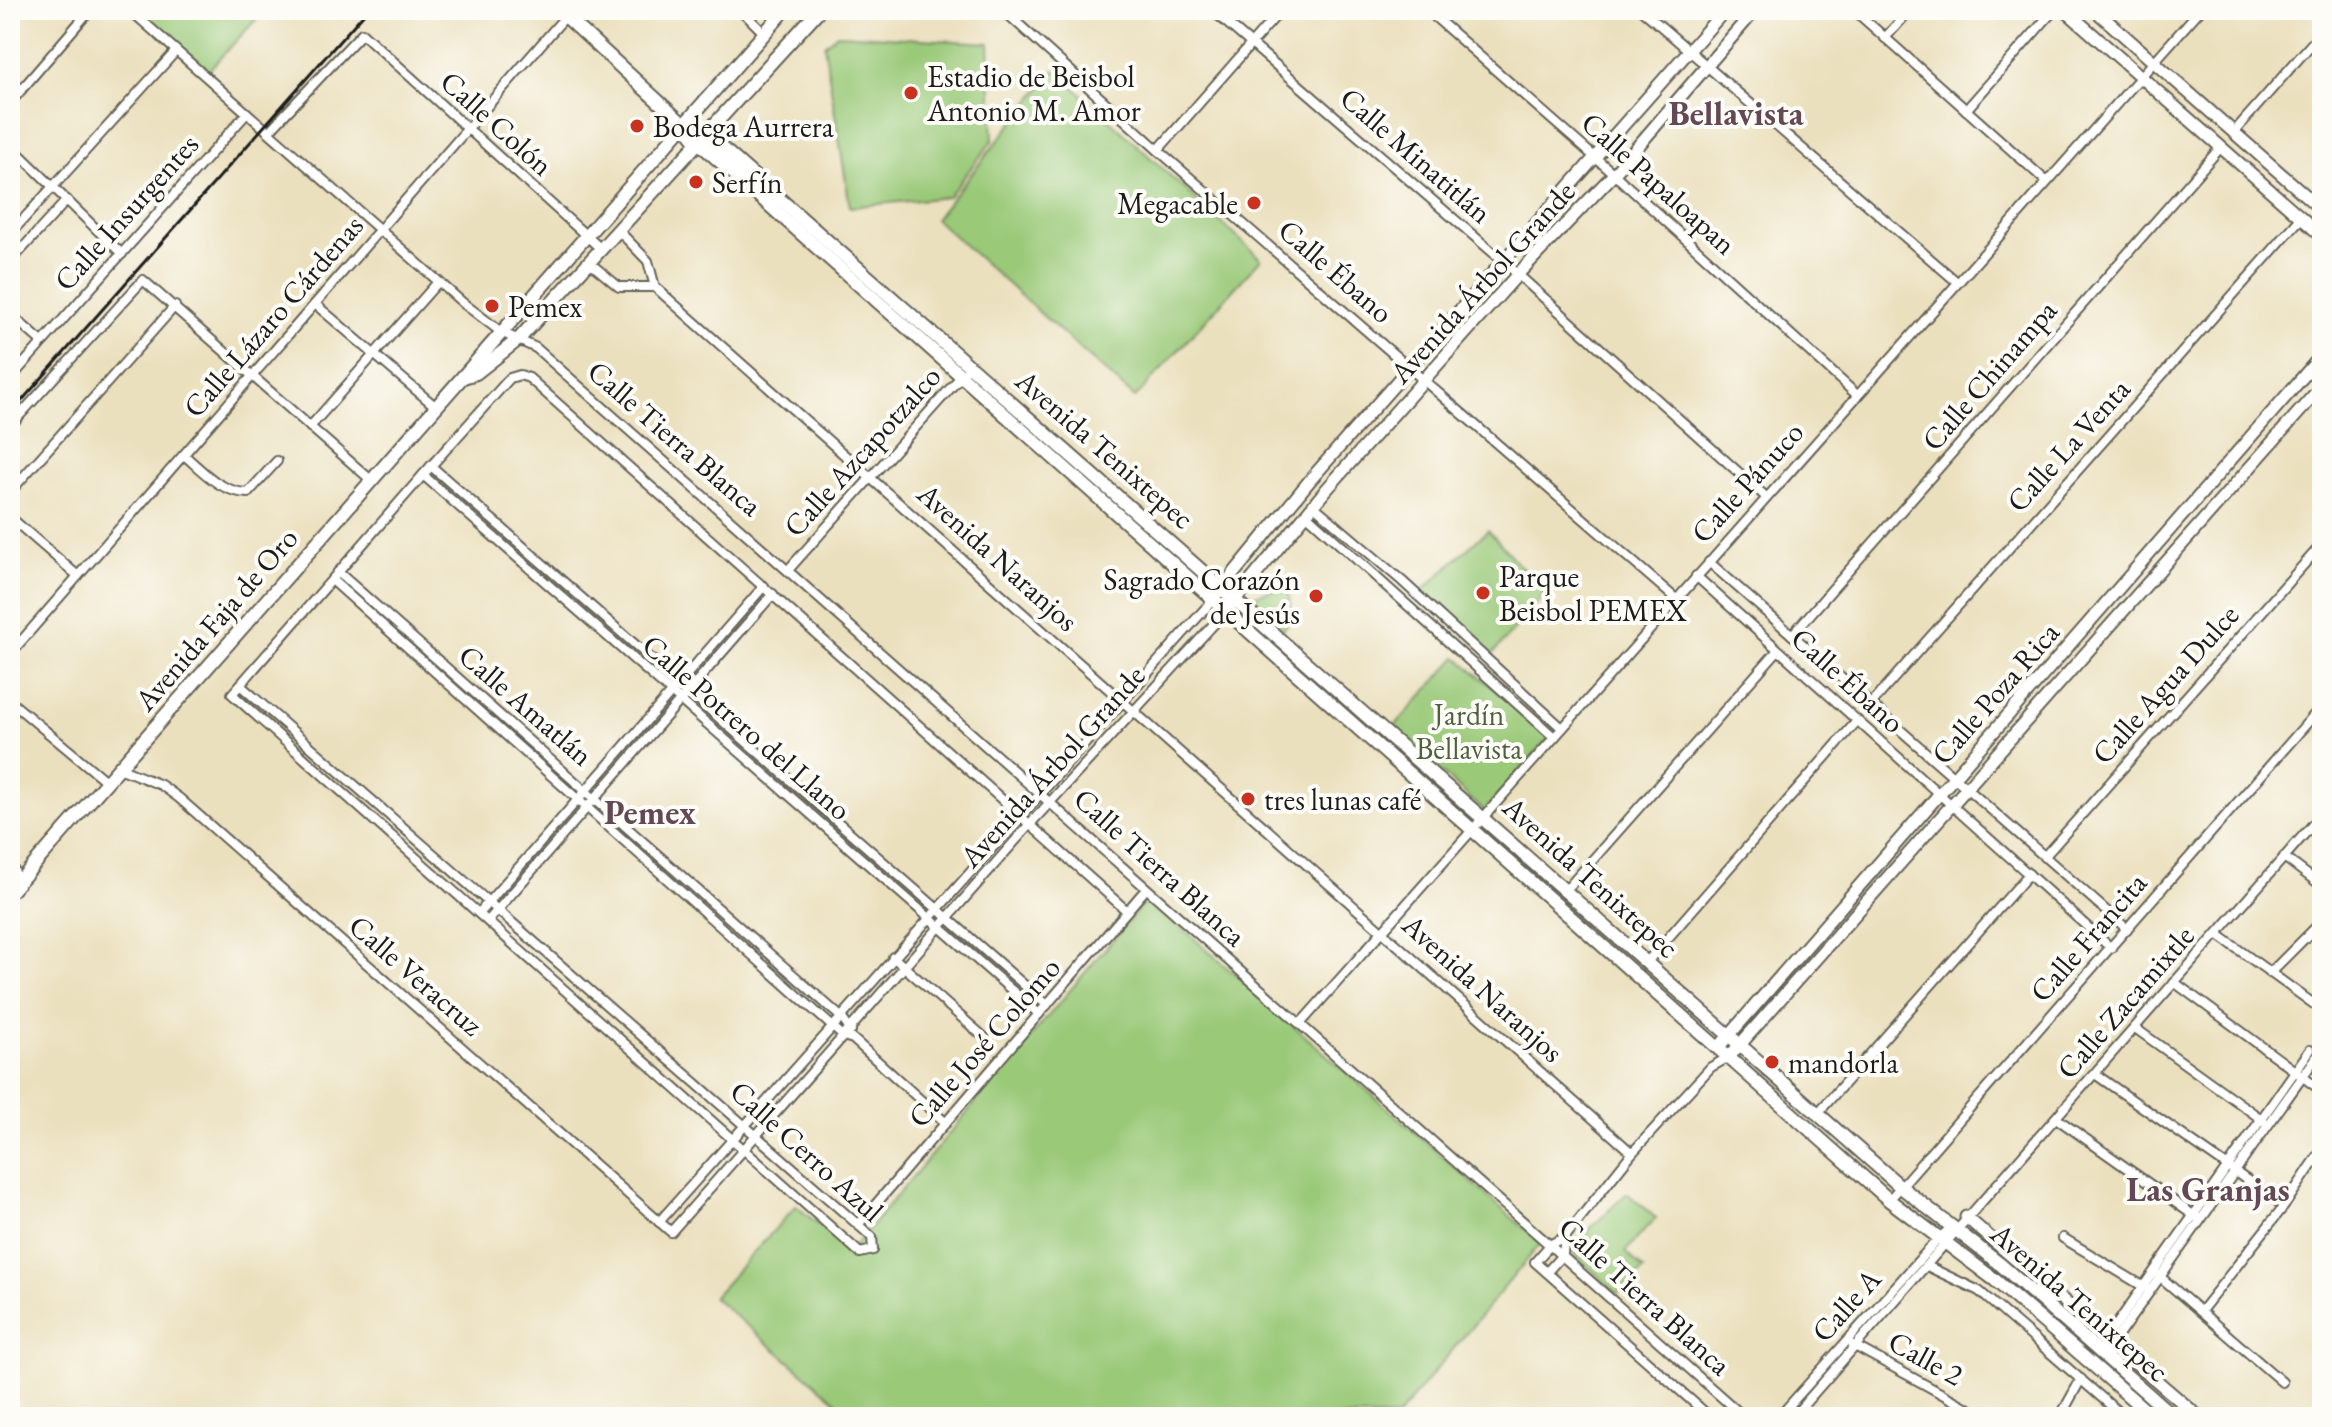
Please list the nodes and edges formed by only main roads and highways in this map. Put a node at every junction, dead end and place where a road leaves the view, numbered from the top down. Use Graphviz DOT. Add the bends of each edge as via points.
graph roads {
  1 [pos="785,10"];
  2 [pos="819,10"];
  3 [pos="565,12"];
  4 [pos="687,122"];
  5 [pos="700,137"];
  6 [pos="840,261"];
  7 [pos="460,379"];
  8 [pos="1100,479"];
  9 [pos="1089,491"];
  10 [pos="10,892"];
  11 [pos="2153,1417"];
  12 [pos="2174,1417"];
  1 -- 4 [label="main road, Avenida Faja de Oro"];
  2 -- 5 [label="main road"];
  3 -- 4 [label="main road, Avenida Tenixtepec"];
  4 -- 5 [label="main road, Avenida Tenixtepec"];
  4 -- 7 [label="main road, Avenida Faja de Oro"];
  5 -- 6 [label="main road, Avenida Tenixtepec"];
  5 -- 7 [label="main road" via="519,339 476,373"];
  6 -- 8 [label="main road, Avenida Tenixtepec"];
  6 -- 9 [label="main road, Avenida Tenixtepec"];
  7 -- 10 [label="main road, Avenida Faja de Oro"];
  8 -- 9 [label="main road"];
  8 -- 12 [label="main road, Avenida Tenixtepec" via="1901,1187 1960,1224"];
  9 -- 11 [label="main road, Avenida Tenixtepec" via="1889,1200 1995,1280"];
}
